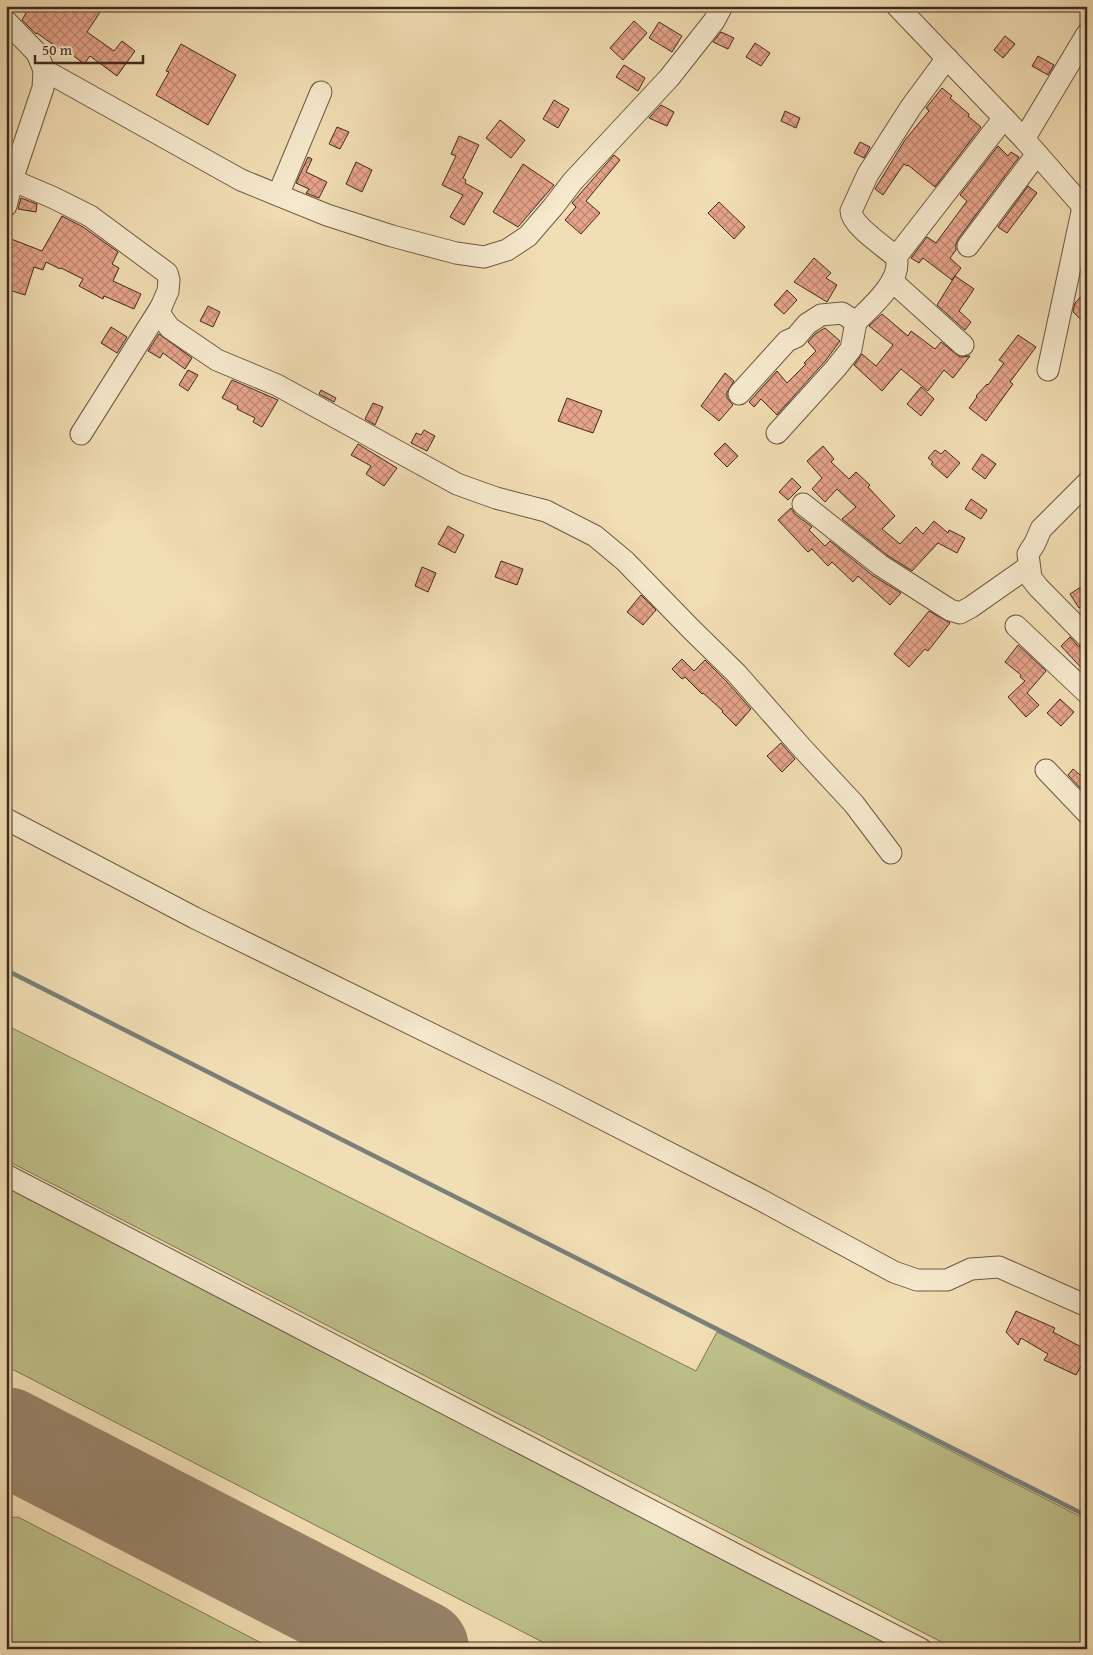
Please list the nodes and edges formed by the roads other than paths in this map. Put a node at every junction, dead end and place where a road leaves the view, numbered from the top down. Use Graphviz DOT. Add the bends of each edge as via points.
graph roads {
  1 [pos="722,6"];
  2 [pos="897,6"];
  3 [pos="6,21"];
  4 [pos="1087,34"];
  5 [pos="947,58"];
  6 [pos="44,70"];
  7 [pos="321,92"];
  8 [pos="1004,118"];
  9 [pos="1030,147"];
  10 [pos="9,193"];
  11 [pos="278,195"];
  12 [pos="1085,209"];
  13 [pos="968,246"];
  14 [pos="896,256"];
  15 [pos="892,282"];
  16 [pos="160,307"];
  17 [pos="856,322"];
  18 [pos="963,345"];
  19 [pos="1048,370"];
  20 [pos="739,394"];
  21 [pos="777,433"];
  22 [pos="81,434"];
  23 [pos="1087,483"];
  24 [pos="804,504"];
  25 [pos="1028,567"];
  26 [pos="1016,626"];
  27 [pos="1087,637"];
  28 [pos="1087,693"];
  29 [pos="1046,770"];
  30 [pos="1087,813"];
  31 [pos="6,819"];
  32 [pos="891,853"];
  33 [pos="6,1175"];
  34 [pos="1087,1306"];
  35 [pos="921,1649"];
  1 -- 11 [label="street" via="714,21 641,110 573,181 528,236 506,250 484,257 456,253 327,215"];
  2 -- 5 [label="street"];
  3 -- 6 [label="street" via="37,53"];
  4 -- 9 [label="street"];
  5 -- 8 [label="street"];
  5 -- 14 [label="street" via="868,174 851,210 857,224"];
  6 -- 10 [label="street" via="43,88"];
  6 -- 11 [label="street" via="241,180"];
  7 -- 11 [label="street"];
  8 -- 9 [label="street"];
  8 -- 14 [label="street"];
  9 -- 12 [label="street"];
  9 -- 13 [label="street"];
  10 -- 16 [label="street" via="54,198 90,216 167,273 170,280 168,290"];
  12 -- 19 [label="street"];
  14 -- 15 [label="street" via="897,271"];
  15 -- 17 [label="street"];
  15 -- 18 [label="street"];
  16 -- 22 [label="street"];
  16 -- 32 [label="street" via="170,328 217,360 277,385 457,484 546,511 595,536 625,561 737,674 854,804"];
  17 -- 20 [label="street" via="842,313 821,315 787,341"];
  17 -- 21 [label="street" via="851,349"];
  23 -- 25 [label="street" via="1041,530 1028,554"];
  24 -- 25 [label="street" via="880,565 950,610 960,613"];
  25 -- 27 [label="street" via="1038,587"];
  26 -- 28 [label="street"];
  29 -- 30 [label="street"];
  31 -- 34 [label="street" via="195,918 556,1095 894,1272 917,1280 947,1280 971,1268 999,1267"];
  33 -- 35 [label="street"];
}
